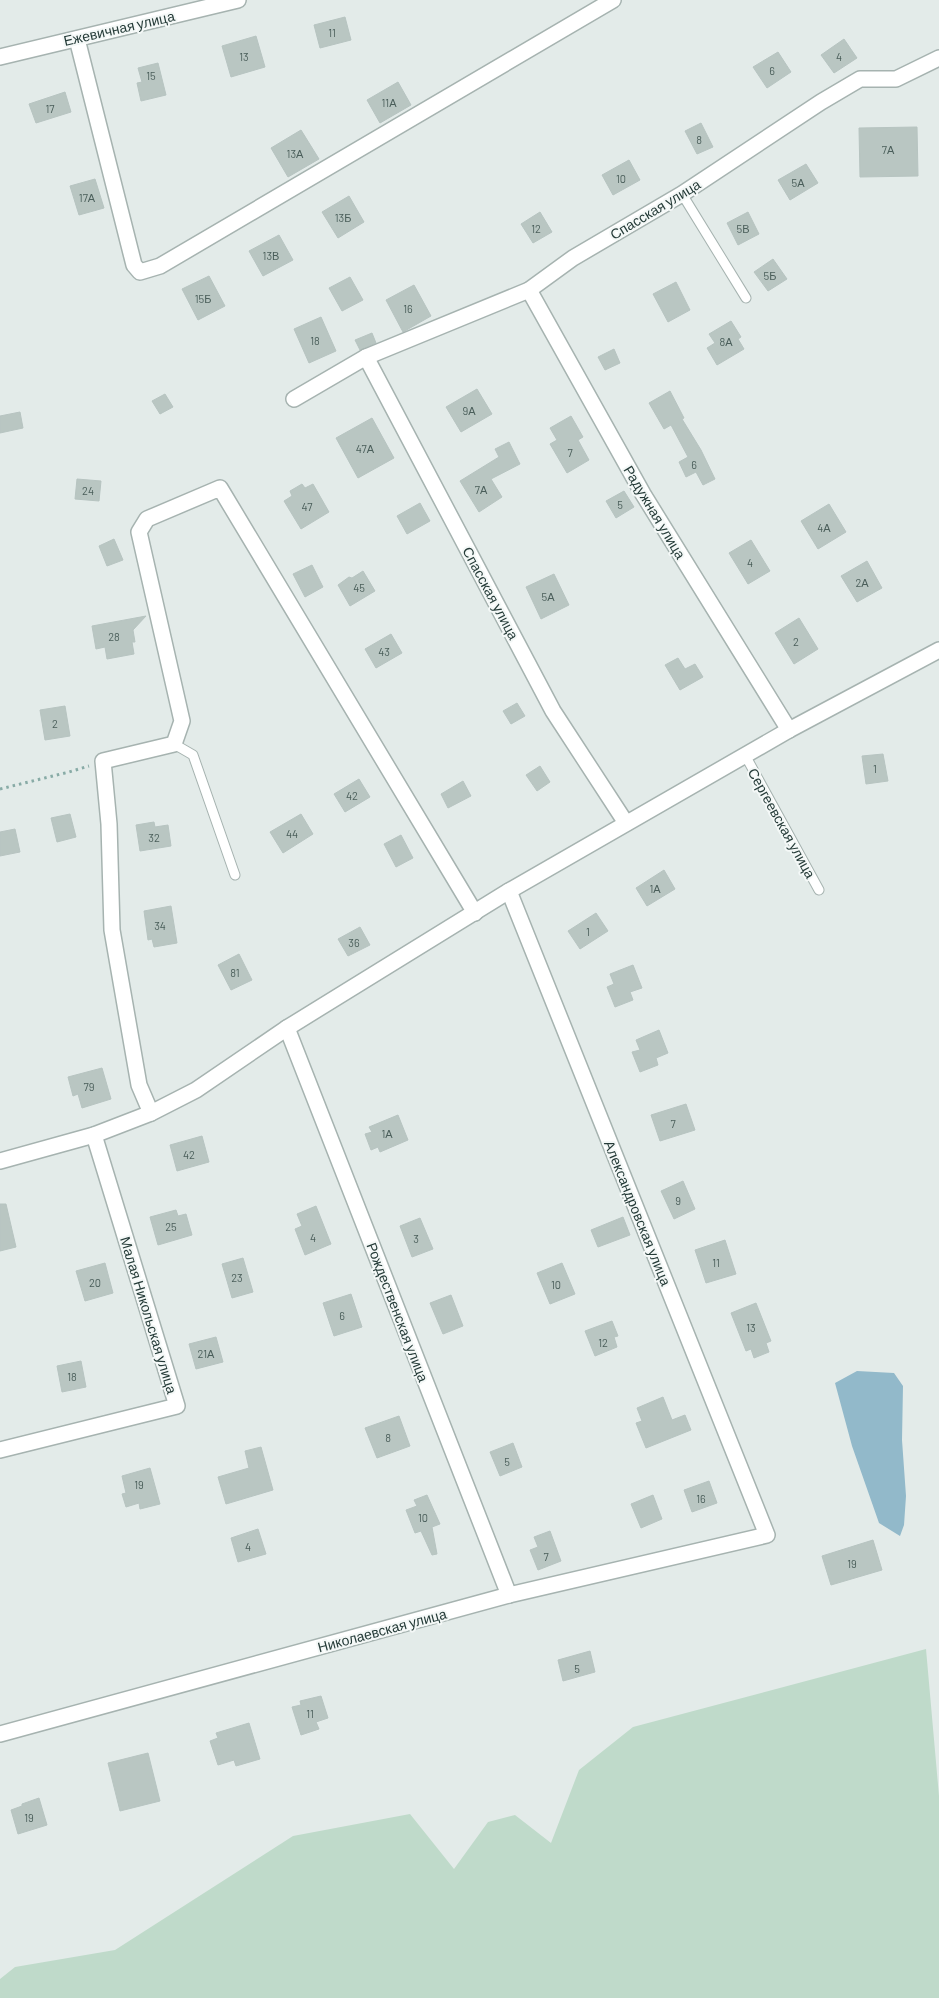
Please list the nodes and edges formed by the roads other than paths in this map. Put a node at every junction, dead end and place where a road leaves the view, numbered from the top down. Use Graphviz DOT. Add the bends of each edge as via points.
graph roads {
  1 [pos="238,0"];
  2 [pos="613,0"];
  3 [pos="76,39"];
  4 [pos="0,57"];
  5 [pos="939,58"];
  6 [pos="682,194"];
  7 [pos="530,290"];
  8 [pos="746,298"];
  9 [pos="366,357"];
  10 [pos="294,399"];
  11 [pos="939,650"];
  12 [pos="789,730"];
  13 [pos="174,744"];
  14 [pos="745,755"];
  15 [pos="626,823"];
  16 [pos="235,875"];
  17 [pos="819,890"];
  18 [pos="510,891"];
  19 [pos="475,913"];
  20 [pos="287,1028"];
  21 [pos="152,1112"];
  22 [pos="94,1135"];
  23 [pos="0,1161"];
  24 [pos="0,1450"];
  25 [pos="767,1535"];
  26 [pos="509,1595"];
  27 [pos="0,1734"];
  1 -- 3 [label="street, Ежевичная улица"];
  2 -- 3 [label="street" via="160,266 140,272 134,265"];
  3 -- 4 [label="street, Ежевичная улица"];
  5 -- 6 [label="street, Спасская улица" via="896,79 860,79"];
  6 -- 7 [label="street, Спасская улица" via="572,258"];
  6 -- 8 [label="lane"];
  7 -- 9 [label="street, Спасская улица"];
  7 -- 12 [label="street, Радужная улица" via="643,494"];
  9 -- 10 [label="street, Спасская улица"];
  9 -- 15 [label="street, Спасская улица" via="553,710"];
  11 -- 12 [label="street"];
  12 -- 14 [label="street"];
  13 -- 16 [label="lane" via="193,755"];
  13 -- 19 [label="street" via="182,721 139,532 147,519 220,488"];
  13 -- 21 [label="street" via="103,761 109,824 112,930 139,1084"];
  14 -- 15 [label="street"];
  14 -- 17 [label="lane, Сергеевская улица"];
  15 -- 18 [label="street"];
  18 -- 19 [label="street"];
  18 -- 25 [label="street, Александровская улица"];
  19 -- 20 [label="street"];
  20 -- 21 [label="street" via="196,1090"];
  20 -- 26 [label="street, Рождественская улица"];
  21 -- 22 [label="street"];
  22 -- 23 [label="street"];
  22 -- 24 [label="street, Малая Никольская улица" via="177,1406"];
  25 -- 26 [label="street, Николаевская улица"];
  26 -- 27 [label="street, Николаевская улица"];
}
